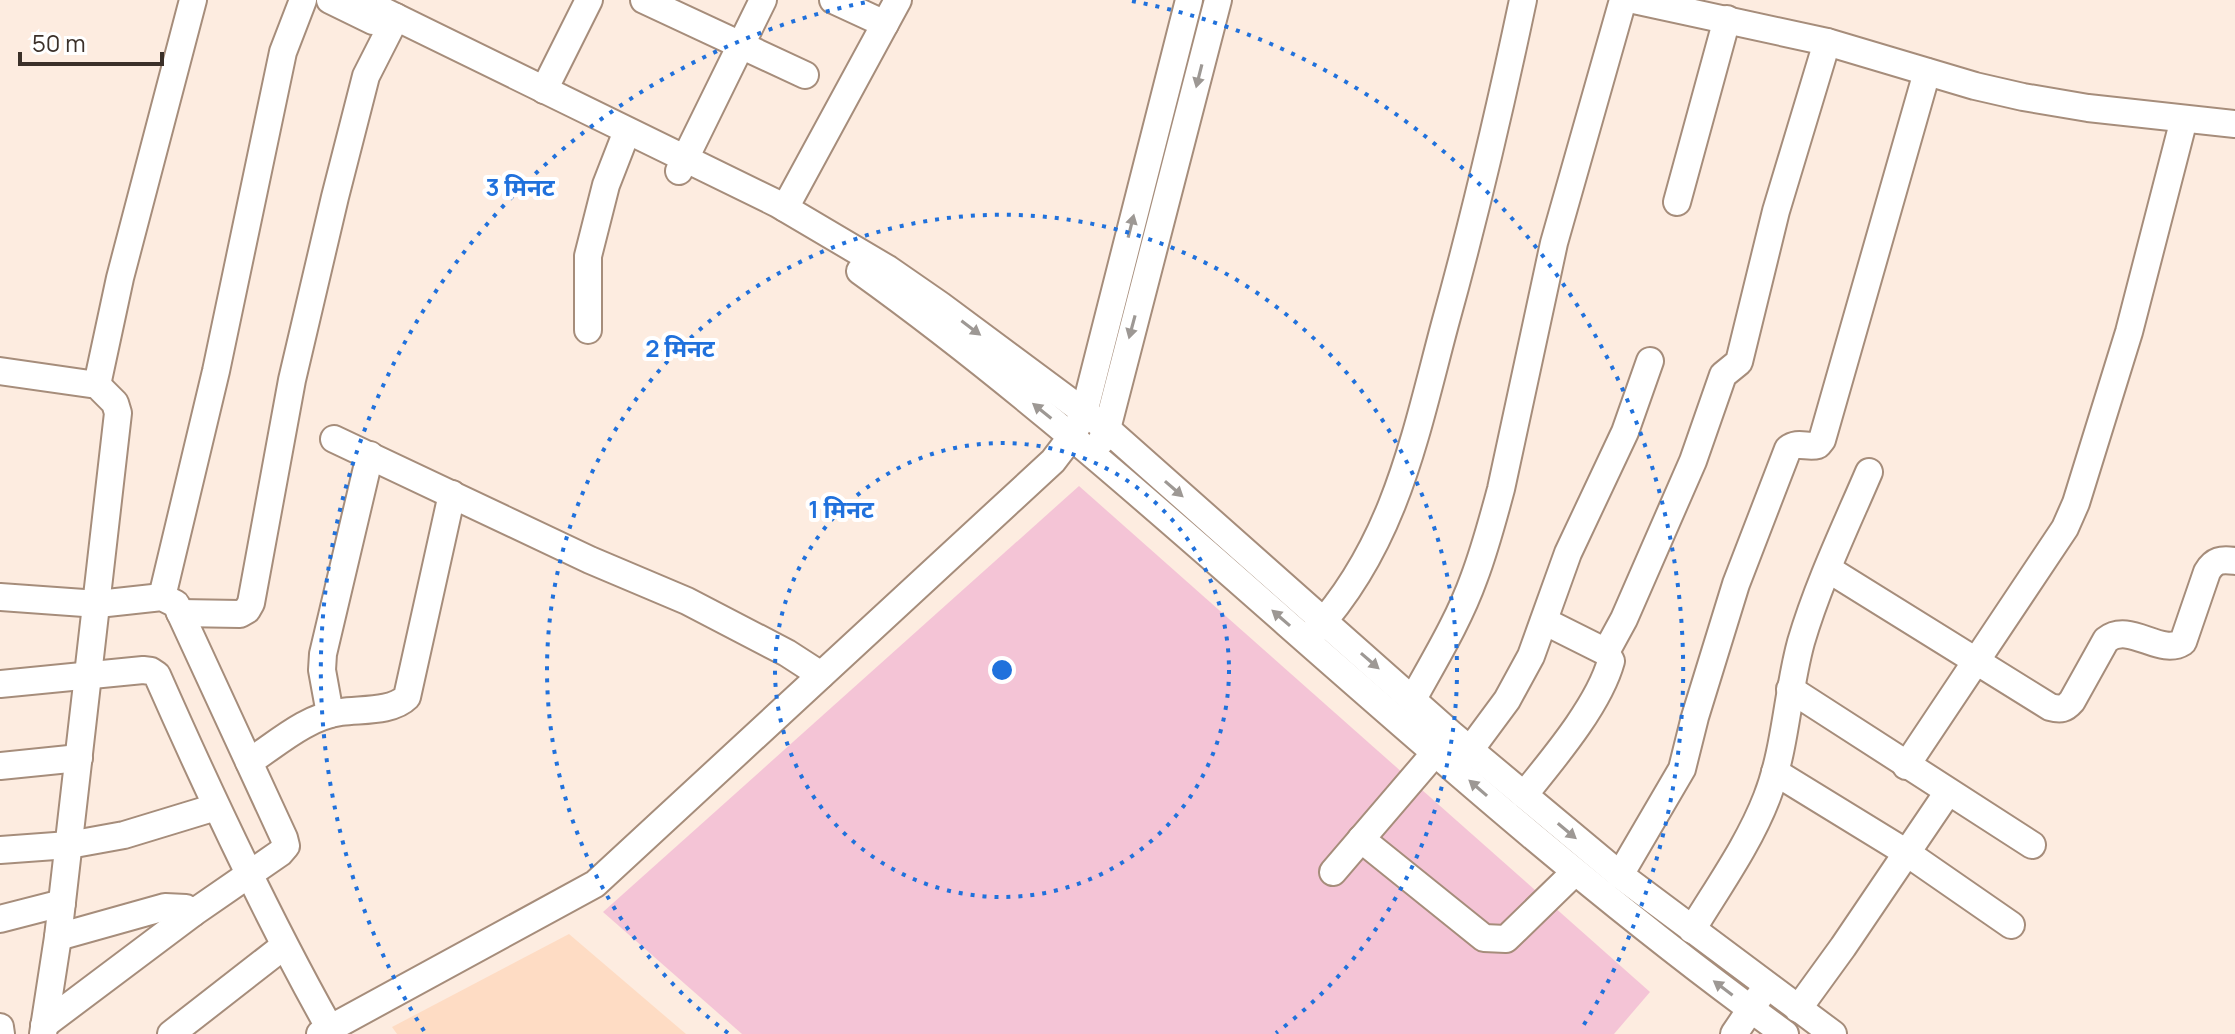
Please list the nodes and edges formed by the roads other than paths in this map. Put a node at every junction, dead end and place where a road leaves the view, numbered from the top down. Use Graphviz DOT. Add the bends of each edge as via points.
graph roads {
  1 [pos="193,0"];
  2 [pos="303,0"];
  3 [pos="330,0"];
  4 [pos="361,0"];
  5 [pos="589,0"];
  6 [pos="644,0"];
  7 [pos="763,0"];
  8 [pos="833,0"];
  9 [pos="898,0"];
  10 [pos="1189,0"];
  11 [pos="1218,0"];
  12 [pos="1523,0"];
  13 [pos="1623,0"];
  14 [pos="1634,0"];
  15 [pos="1727,19"];
  16 [pos="393,23"];
  17 [pos="885,24"];
  18 [pos="1827,42"];
  19 [pos="740,46"];
  20 [pos="1927,72"];
  21 [pos="805,75"];
  22 [pos="544,90"];
  23 [pos="2184,119"];
  24 [pos="2235,124"];
  25 [pos="625,137"];
  26 [pos="682,165"];
  27 [pos="1677,202"];
  28 [pos="785,208"];
  29 [pos="588,330"];
  30 [pos="1650,361"];
  31 [pos="0,371"];
  32 [pos="97,385"];
  33 [pos="1078,424"];
  34 [pos="1107,429"];
  35 [pos="334,439"];
  36 [pos="370,455"];
  37 [pos="1095,456"];
  38 [pos="1869,472"];
  39 [pos="452,494"];
  40 [pos="2235,561"];
  41 [pos="1828,569"];
  42 [pos="0,597"];
  43 [pos="98,604"];
  44 [pos="171,605"];
  45 [pos="1544,621"];
  46 [pos="1315,630"];
  47 [pos="1606,652"];
  48 [pos="1975,661"];
  49 [pos="821,675"];
  50 [pos="89,677"];
  51 [pos="0,684"];
  52 [pos="1790,689"];
  53 [pos="1413,699"];
  54 [pos="330,714"];
  55 [pos="1452,745"];
  56 [pos="79,758"];
  57 [pos="249,762"];
  58 [pos="0,766"];
  59 [pos="1906,766"];
  60 [pos="1775,772"];
  61 [pos="1948,792"];
  62 [pos="1524,795"];
  63 [pos="216,807"];
  64 [pos="1361,839"];
  65 [pos="69,845"];
  66 [pos="2032,845"];
  67 [pos="0,850"];
  68 [pos="1907,853"];
  69 [pos="1333,872"];
  70 [pos="1575,872"];
  71 [pos="249,873"];
  72 [pos="1620,875"];
  73 [pos="62,903"];
  74 [pos="193,913"];
  75 [pos="0,919"];
  76 [pos="2011,925"];
  77 [pos="1692,930"];
  78 [pos="58,937"];
  79 [pos="284,946"];
  80 [pos="1766,986"];
  81 [pos="1793,1006"];
  82 [pos="1751,1009"];
  83 [pos="0,1027"];
  84 [pos="43,1030"];
  85 [pos="324,1031"];
  86 [pos="1776,1031"];
  87 [pos="1,1034"];
  88 [pos="171,1034"];
  89 [pos="1734,1034"];
  90 [pos="1833,1034"];
  1 -- 32 [label="street"];
  2 -- 44 [label="street" via="283,52"];
  3 -- 16 [label="street"];
  4 -- 16 [label="street"];
  5 -- 22 [label="street"];
  6 -- 19 [label="street"];
  7 -- 19 [label="street"];
  8 -- 17 [label="street"];
  9 -- 17 [label="street"];
  33 -- 10 [label="street, one-way"];
  11 -- 34 [label="street, one-way"];
  12 -- 46 [label="street" via="1490,155 1400,490 1352,586"];
  13 -- 53 [label="street" via="1554,243 1490,527 1467,593"];
  14 -- 15 [label="street"];
  15 -- 18 [label="street"];
  15 -- 27 [label="street"];
  16 -- 22 [label="street"];
  16 -- 25 [label="street"];
  16 -- 44 [label="street" via="366,76 310,300 251,603 240,614"];
  17 -- 28 [label="street"];
  18 -- 20 [label="street"];
  18 -- 47 [label="street" via="1776,211 1739,362 1723,375 1688,475"];
  19 -- 21 [label="street"];
  19 -- 26 [label="street"];
  20 -- 23 [label="street" via="2023,97"];
  20 -- 72 [label="street" via="1822,440 1788,449 1736,584 1682,769"];
  22 -- 25 [label="street"];
  23 -- 24 [label="street"];
  23 -- 48 [label="street" via="2129,332 2076,503 2065,528"];
  25 -- 26 [label="street"];
  25 -- 29 [label="street" via="588,256"];
  26 -- 28 [label="street"];
  33 -- 26 [label="street, one-way" via="982,362 847,262"];
  28 -- 33 [label="street, one-way" via="888,269"];
  30 -- 45 [label="street"];
  31 -- 32 [label="street"];
  32 -- 43 [label="street" via="115,403 119,423"];
  33 -- 34 [label="street"];
  33 -- 37 [label="street"];
  33 -- 49 [label="street" via="1053,461"];
  34 -- 37 [label="street"];
  34 -- 46 [label="street, one-way"];
  35 -- 36 [label="street"];
  36 -- 39 [label="street"];
  36 -- 54 [label="street" via="323,654"];
  46 -- 37 [label="street, one-way"];
  38 -- 41 [label="street"];
  39 -- 49 [label="street" via="687,601"];
  39 -- 54 [label="street" via="407,697 389,706"];
  40 -- 48 [label="street" via="2223,559 2207,572 2183,642 2169,645 2111,635 2066,708 2050,707"];
  41 -- 48 [label="street"];
  41 -- 52 [label="street"];
  42 -- 43 [label="street"];
  43 -- 44 [label="street"];
  43 -- 50 [label="street"];
  44 -- 57 [label="street"];
  45 -- 47 [label="street"];
  45 -- 55 [label="street" via="1520,679"];
  46 -- 53 [label="street, one-way"];
  46 -- 55 [label="street"];
  47 -- 62 [label="street" via="1610,667 1585,714"];
  48 -- 59 [label="street"];
  49 -- 85 [label="street" via="595,884"];
  50 -- 51 [label="street"];
  50 -- 56 [label="street"];
  50 -- 63 [label="street" via="143,670 157,675"];
  52 -- 59 [label="street"];
  52 -- 60 [label="street"];
  53 -- 55 [label="street"];
  54 -- 57 [label="street"];
  55 -- 62 [label="street"];
  55 -- 64 [label="street"];
  70 -- 55 [label="street, one-way"];
  56 -- 58 [label="street"];
  56 -- 65 [label="street"];
  57 -- 71 [label="street" via="286,846"];
  59 -- 61 [label="street"];
  60 -- 68 [label="street"];
  60 -- 77 [label="street" via="1753,828"];
  61 -- 66 [label="street"];
  61 -- 68 [label="street"];
  62 -- 72 [label="street, one-way"];
  63 -- 65 [label="street" via="135,833"];
  63 -- 71 [label="street"];
  64 -- 69 [label="street"];
  64 -- 70 [label="street" via="1484,938 1495,941 1506,939"];
  65 -- 67 [label="street"];
  65 -- 73 [label="street"];
  68 -- 76 [label="street"];
  68 -- 81 [label="street"];
  82 -- 70 [label="street, one-way"];
  71 -- 74 [label="street"];
  71 -- 79 [label="street"];
  72 -- 77 [label="street"];
  73 -- 75 [label="street"];
  73 -- 78 [label="street"];
  74 -- 78 [label="street" via="165,907"];
  74 -- 84 [label="street"];
  77 -- 80 [label="street"];
  78 -- 84 [label="street"];
  79 -- 85 [label="street"];
  79 -- 88 [label="street"];
  80 -- 81 [label="street"];
  80 -- 82 [label="street"];
  81 -- 86 [label="street"];
  81 -- 90 [label="street"];
  82 -- 86 [label="street"];
  82 -- 89 [label="street"];
  83 -- 87 [label="street"];
}
